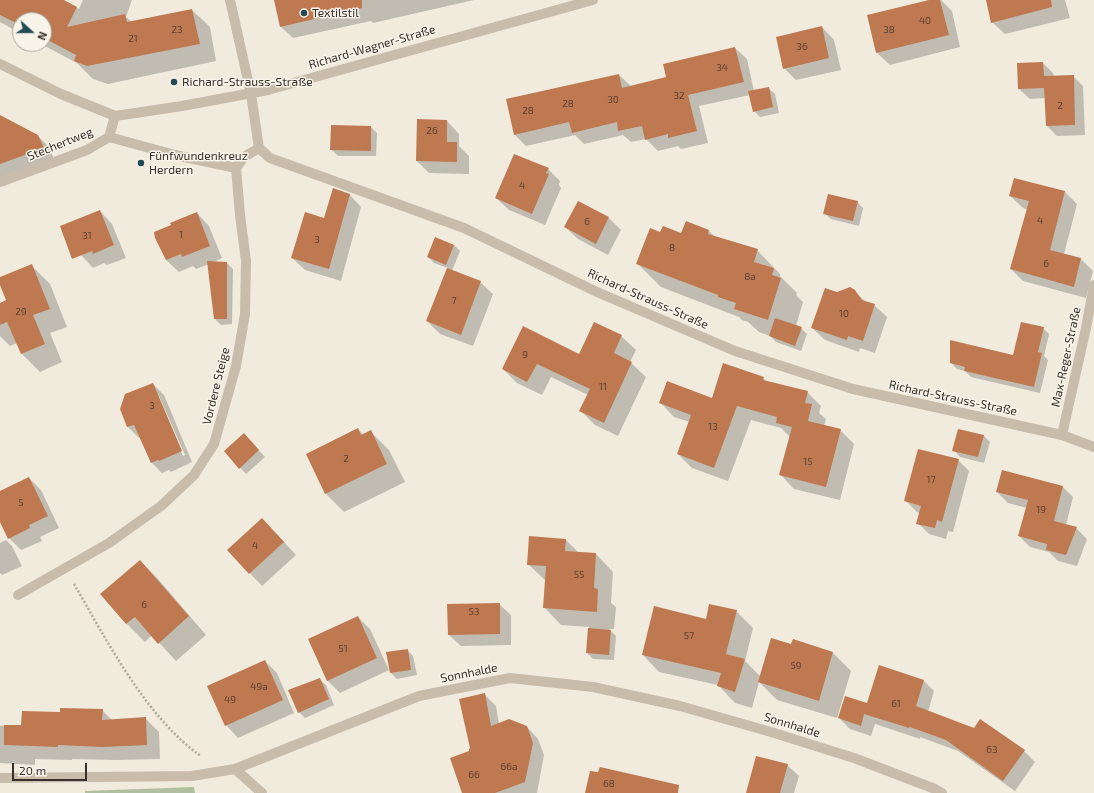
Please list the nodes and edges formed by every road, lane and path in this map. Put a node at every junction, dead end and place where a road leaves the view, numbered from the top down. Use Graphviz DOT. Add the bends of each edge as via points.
graph roads {
  1 [pos="230,0"];
  2 [pos="593,0"];
  3 [pos="565,3"];
  4 [pos="0,64"];
  5 [pos="251,94"];
  6 [pos="115,116"];
  7 [pos="109,137"];
  8 [pos="259,148"];
  9 [pos="236,168"];
  10 [pos="0,182"];
  11 [pos="1094,285"];
  12 [pos="1062,435"];
  13 [pos="1094,447"];
  14 [pos="64,568"];
  15 [pos="18,595"];
  16 [pos="202,756"];
  17 [pos="235,769"];
  18 [pos="0,778"];
  19 [pos="262,793"];
  20 [pos="942,793"];
  1 -- 5 [label="street"];
  2 -- 3 [label="street, Richard-Wagner-Straße"];
  3 -- 5 [label="street, Richard-Wagner-Straße"];
  4 -- 6 [label="street" via="61,94"];
  5 -- 6 [label="street, Richard-Wagner-Straße"];
  5 -- 8 [label="street"];
  6 -- 7 [label="street, Stechertweg"];
  7 -- 9 [label="street"];
  7 -- 10 [label="street, Stechertweg" via="88,150"];
  8 -- 9 [label="street" via="244,157"];
  8 -- 12 [label="street, Richard-Strauss-Straße" via="270,158 464,228 597,292 735,351 853,389"];
  9 -- 14 [label="street, Vordere Steige" via="246,261 245,314 236,366 214,444 194,475 161,506 109,543"];
  11 -- 12 [label="street, Max-Reger-Straße"];
  12 -- 13 [label="street, Richard-Strauss-Straße"];
  14 -- 15 [label="street, Vordere Steige"];
  14 -- 16 [label="path" via="139,691 185,744"];
  17 -- 18 [label="street, Sonnhalde" via="192,776"];
  17 -- 19 [label="street"];
  17 -- 20 [label="street, Sonnhalde" via="419,696 510,678 593,687 680,706 854,758"];
}
